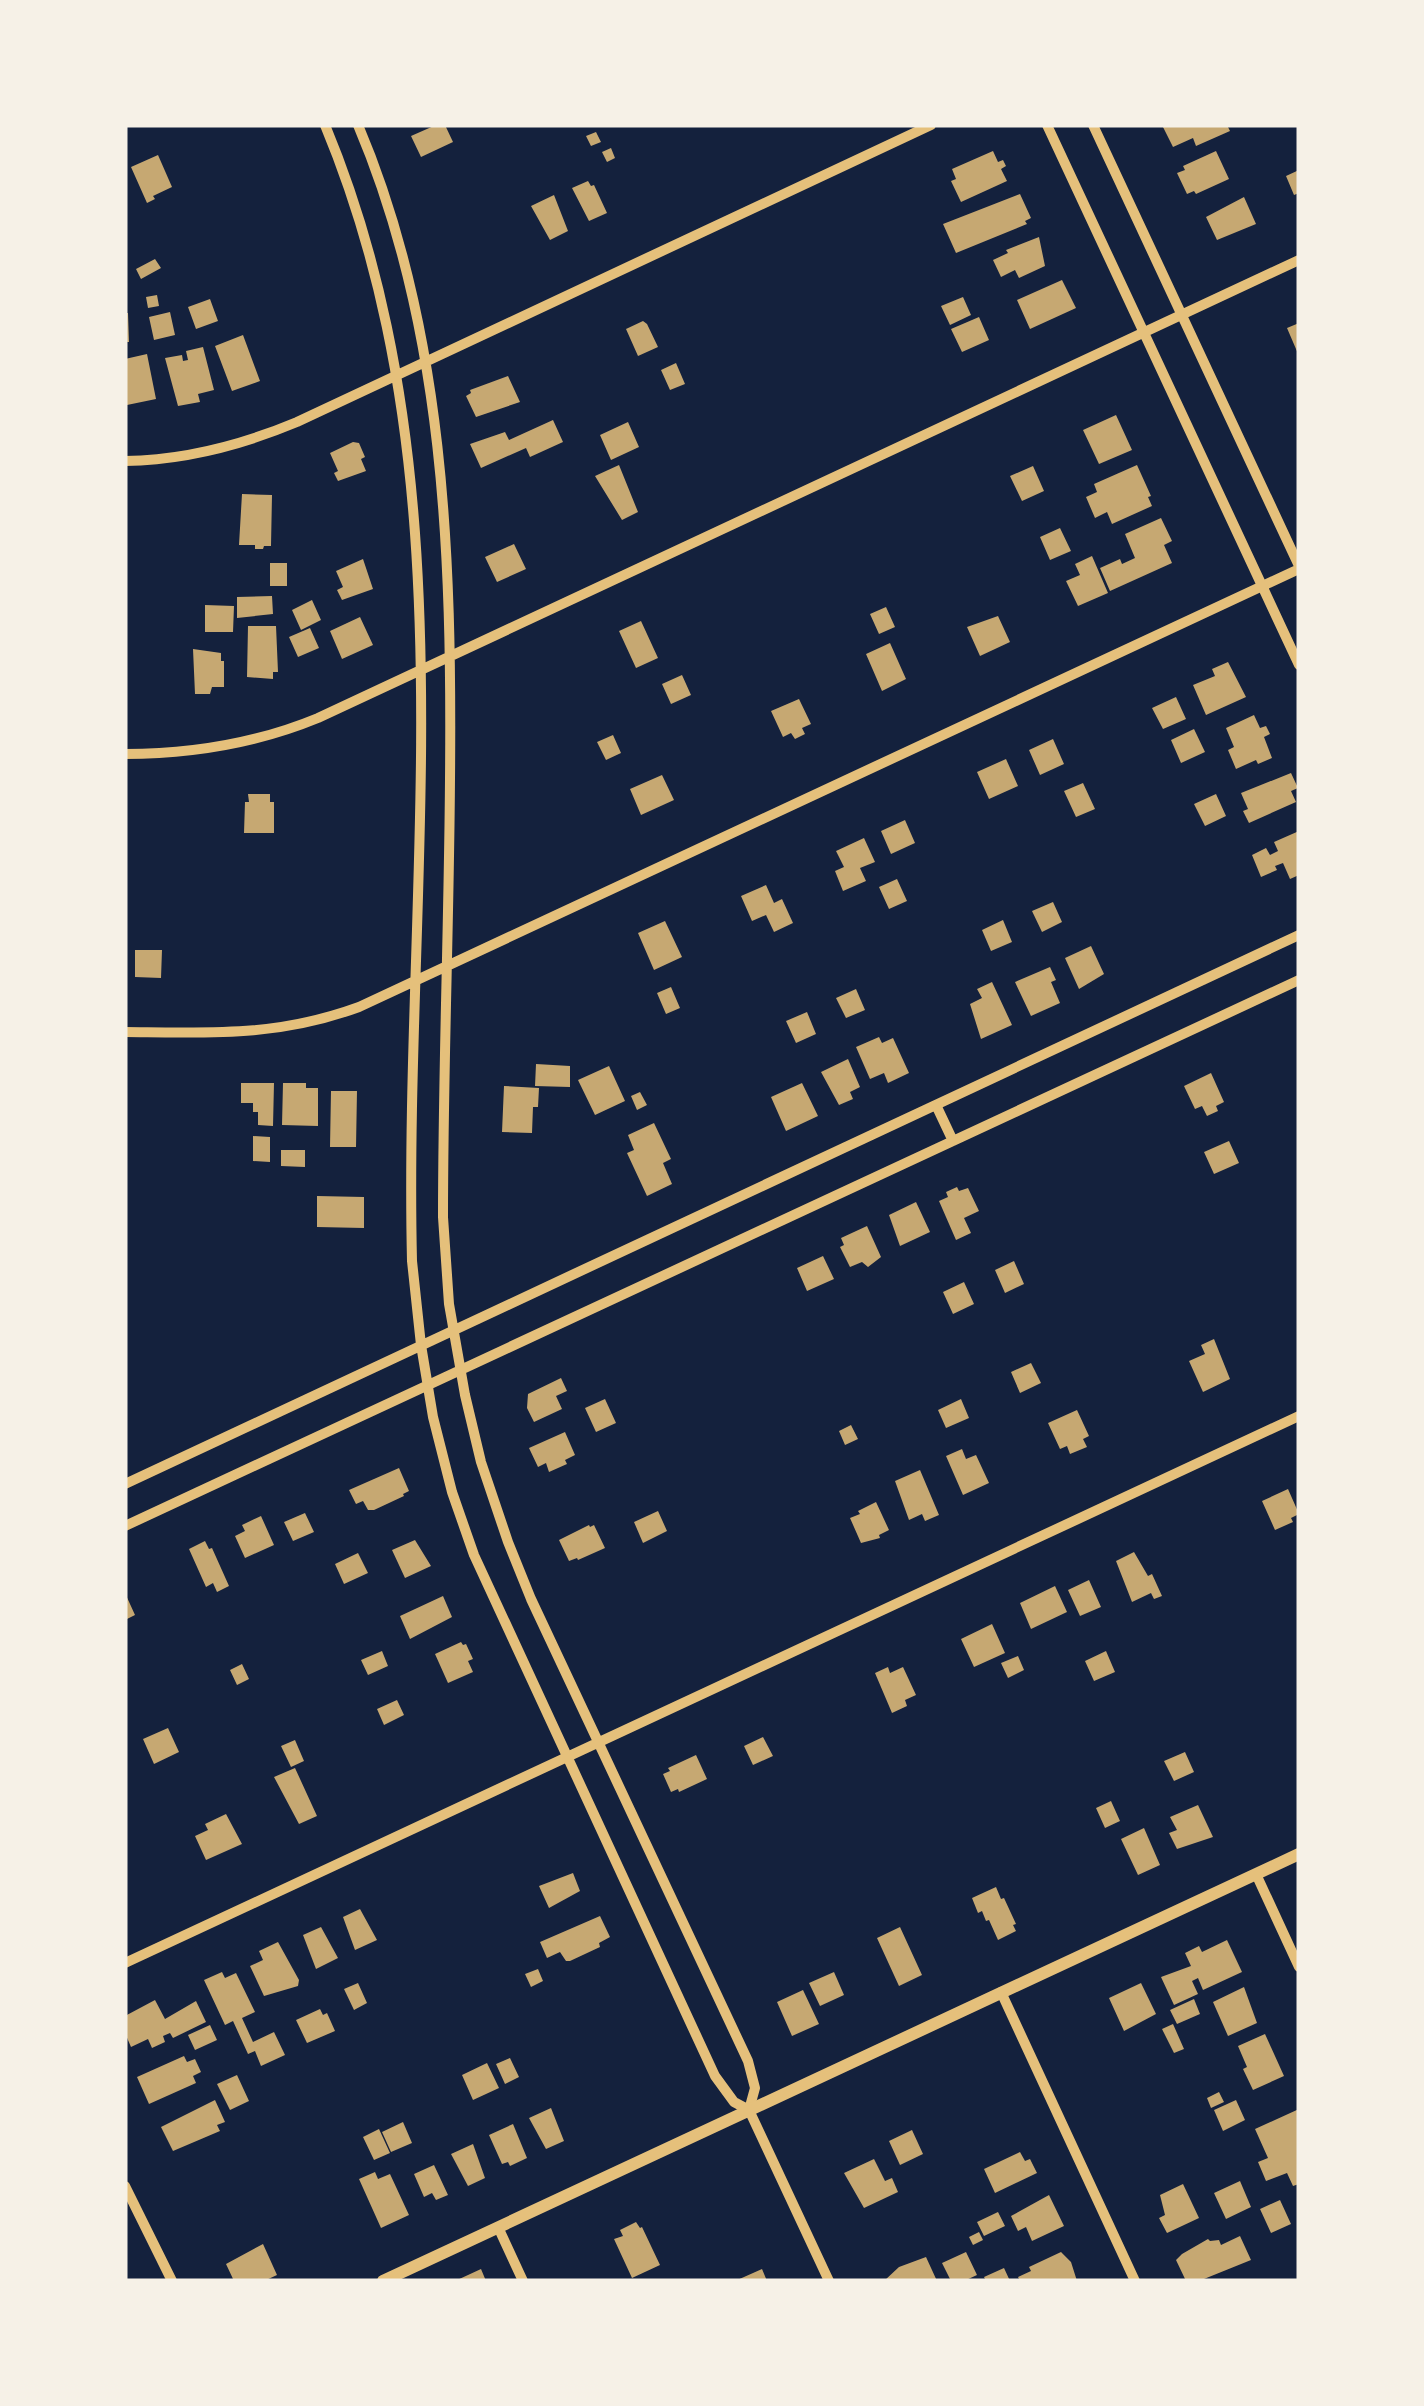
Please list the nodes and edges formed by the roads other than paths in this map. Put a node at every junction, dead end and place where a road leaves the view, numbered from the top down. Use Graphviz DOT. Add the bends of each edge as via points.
graph roads {
  1 [pos="324,125"];
  2 [pos="358,125"];
  3 [pos="931,125"];
  4 [pos="1046,125"];
  5 [pos="1093,125"];
  6 [pos="1299,260"];
  7 [pos="1182,315"];
  8 [pos="1143,333"];
  9 [pos="424,361"];
  10 [pos="395,376"];
  11 [pos="125,461"];
  12 [pos="1299,567"];
  13 [pos="1262,586"];
  14 [pos="452,656"];
  15 [pos="1299,665"];
  16 [pos="421,670"];
  17 [pos="125,754"];
  18 [pos="1299,936"];
  19 [pos="447,966"];
  20 [pos="1299,980"];
  21 [pos="415,981"];
  22 [pos="125,1032"];
  23 [pos="936,1105"];
  24 [pos="953,1141"];
  25 [pos="453,1330"];
  26 [pos="420,1345"];
  27 [pos="460,1371"];
  28 [pos="427,1386"];
  29 [pos="1299,1416"];
  30 [pos="125,1484"];
  31 [pos="125,1526"];
  32 [pos="598,1742"];
  33 [pos="566,1757"];
  34 [pos="1299,1854"];
  35 [pos="1256,1874"];
  36 [pos="125,1964"];
  37 [pos="1299,1967"];
  38 [pos="1001,1992"];
  39 [pos="749,2110"];
  40 [pos="125,2186"];
  41 [pos="498,2227"];
  42 [pos="172,2281"];
  43 [pos="383,2281"];
  44 [pos="523,2281"];
  45 [pos="828,2281"];
  46 [pos="1135,2281"];
  1 -- 10 [label="street" via="362,231"];
  2 -- 9 [label="street" via="398,243"];
  3 -- 9 [label="street"];
  4 -- 8 [label="street"];
  5 -- 7 [label="street"];
  6 -- 7 [label="street"];
  7 -- 8 [label="street"];
  7 -- 12 [label="street"];
  8 -- 13 [label="street"];
  8 -- 14 [label="street"];
  9 -- 10 [label="street"];
  9 -- 14 [label="street" via="445,524"];
  10 -- 11 [label="street" via="259,438"];
  10 -- 16 [label="street"];
  12 -- 13 [label="street"];
  13 -- 15 [label="street"];
  13 -- 19 [label="street"];
  14 -- 16 [label="street"];
  14 -- 19 [label="street"];
  16 -- 17 [label="street" via="270,735 201,751"];
  16 -- 21 [label="street"];
  18 -- 23 [label="street"];
  19 -- 21 [label="street"];
  19 -- 25 [label="street" via="443,1217"];
  20 -- 24 [label="street"];
  21 -- 22 [label="street" via="342,1013 278,1030"];
  21 -- 26 [label="street" via="412,1234"];
  23 -- 24 [label="street"];
  23 -- 25 [label="street"];
  24 -- 27 [label="street"];
  25 -- 26 [label="street"];
  25 -- 27 [label="street"];
  26 -- 28 [label="street"];
  26 -- 30 [label="street"];
  27 -- 28 [label="street"];
  27 -- 32 [label="street" via="508,1542"];
  28 -- 31 [label="street"];
  28 -- 33 [label="street" via="474,1555"];
  29 -- 32 [label="street"];
  32 -- 33 [label="street"];
  32 -- 39 [label="street" via="748,2061 755,2088"];
  33 -- 36 [label="street"];
  33 -- 39 [label="street" via="715,2076"];
  34 -- 35 [label="street"];
  35 -- 37 [label="street"];
  35 -- 38 [label="street"];
  38 -- 39 [label="street"];
  38 -- 46 [label="street"];
  39 -- 41 [label="street"];
  39 -- 45 [label="street"];
  40 -- 42 [label="street"];
  41 -- 43 [label="street"];
  41 -- 44 [label="street"];
}
